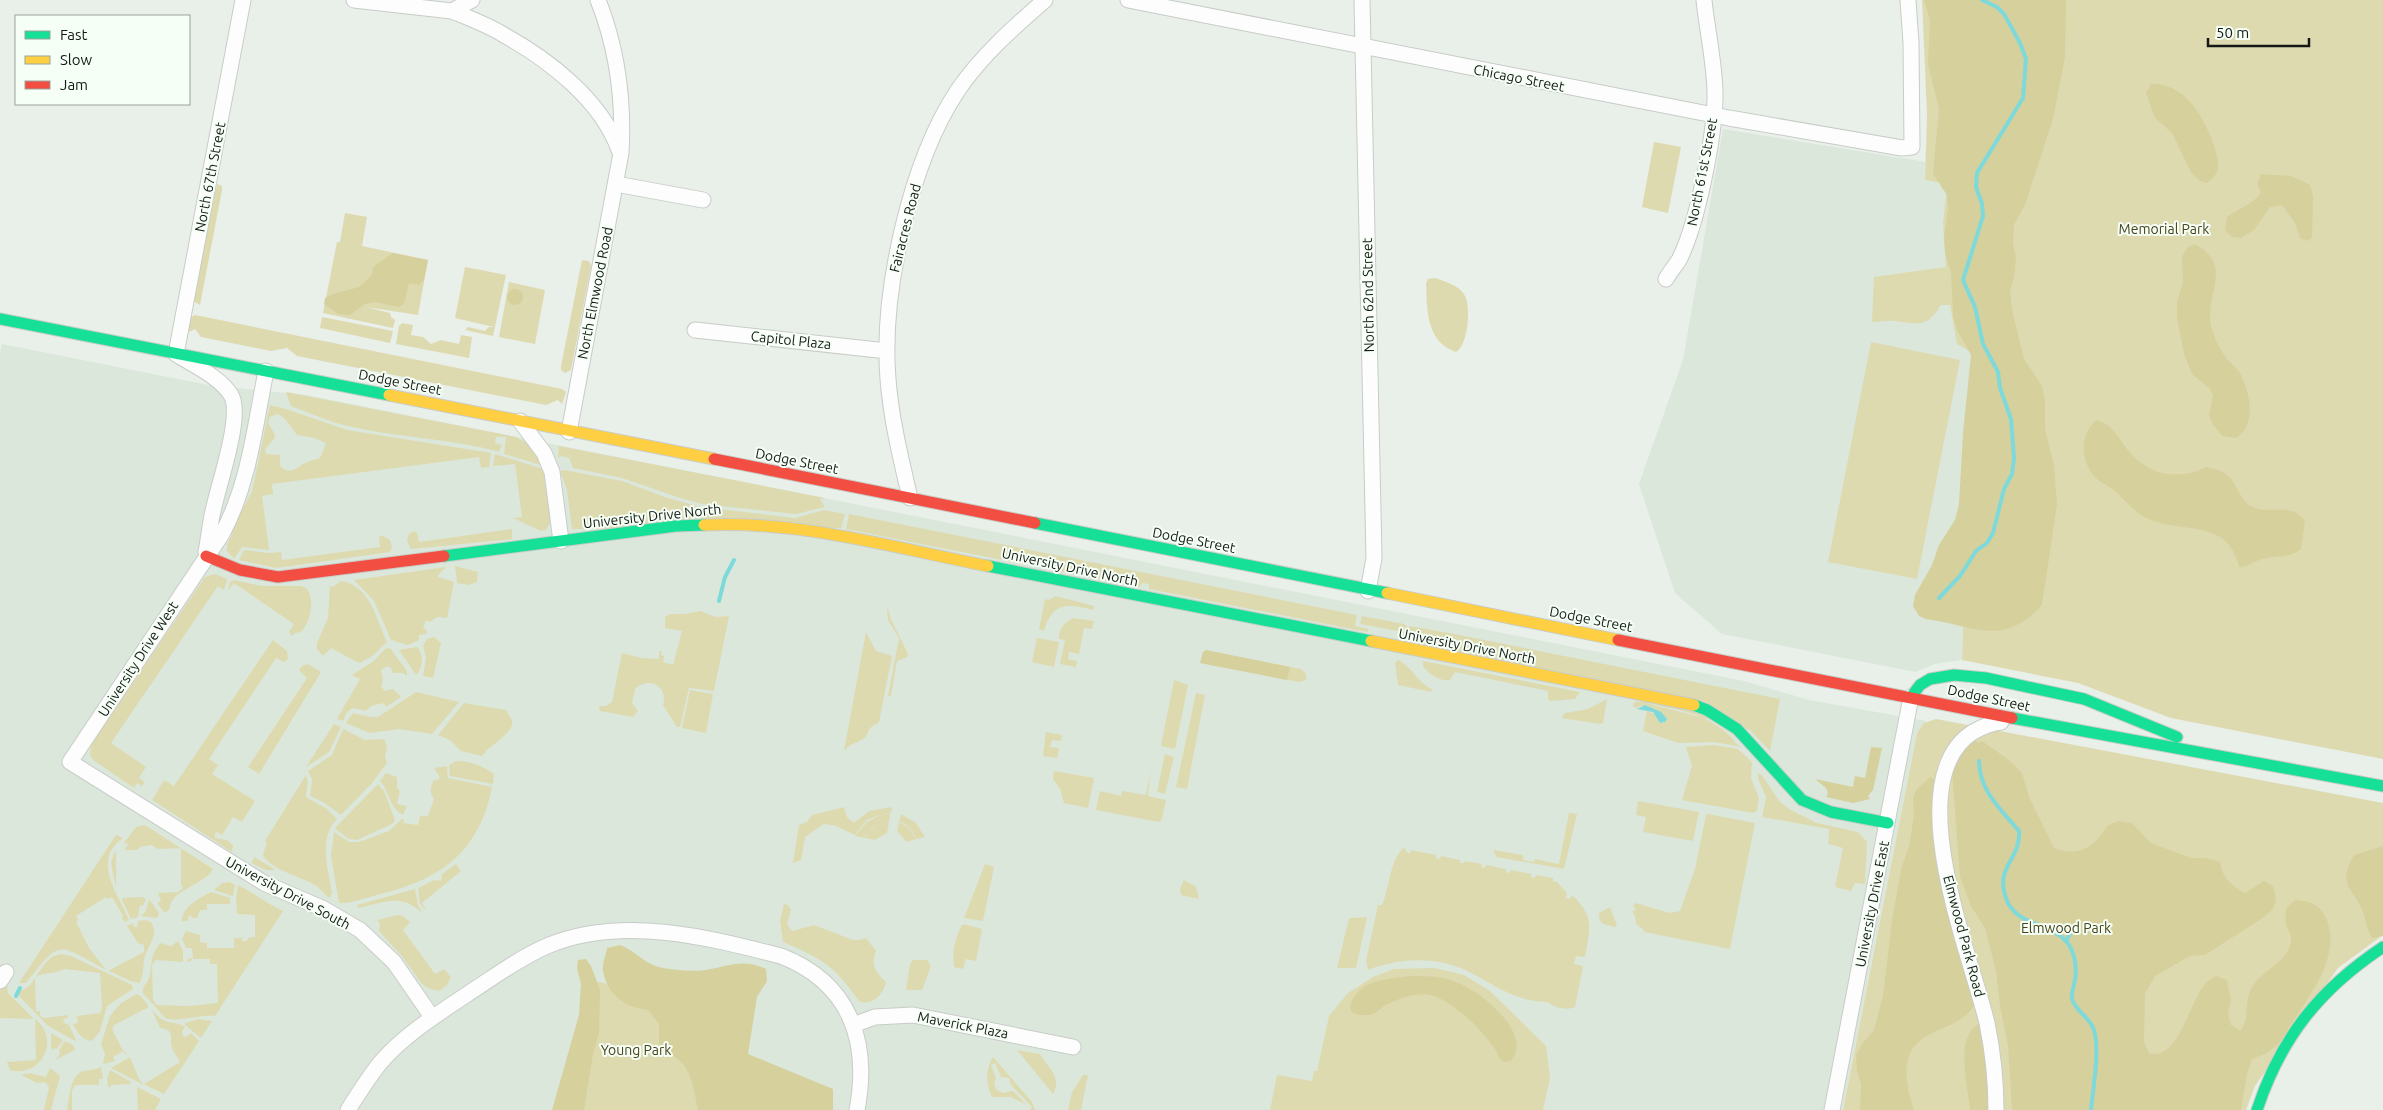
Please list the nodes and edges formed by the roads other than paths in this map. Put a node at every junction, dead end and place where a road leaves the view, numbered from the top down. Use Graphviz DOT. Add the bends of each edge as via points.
graph roads {
  1 [pos="243,0"];
  2 [pos="354,0"];
  3 [pos="472,0"];
  4 [pos="598,0"];
  5 [pos="1045,0"];
  6 [pos="1128,0"];
  7 [pos="1362,0"];
  8 [pos="1704,0"];
  9 [pos="1908,0"];
  10 [pos="452,10"];
  11 [pos="1363,47"];
  12 [pos="1714,116"];
  13 [pos="621,154"];
  14 [pos="616,184"];
  15 [pos="704,200"];
  16 [pos="1666,279"];
  17 [pos="0,319"];
  18 [pos="695,330"];
  19 [pos="887,350"];
  20 [pos="176,354"];
  21 [pos="266,371"];
  22 [pos="519,420"];
  23 [pos="569,432"];
  24 [pos="910,498"];
  25 [pos="561,541"];
  26 [pos="206,556"];
  27 [pos="1368,591"];
  28 [pos="1911,697"];
  29 [pos="2021,720"];
  30 [pos="2219,756"];
  31 [pos="70,762"];
  32 [pos="2343,779"];
  33 [pos="2383,786"];
  34 [pos="2383,796"];
  35 [pos="1888,823"];
  36 [pos="2383,947"];
  37 [pos="432,1017"];
  38 [pos="853,1025"];
  39 [pos="1073,1047"];
  40 [pos="348,1110"];
  41 [pos="857,1110"];
  42 [pos="1832,1110"];
  43 [pos="1996,1110"];
  44 [pos="2257,1110"];
  1 -- 20 [label="street, North 67th Street"];
  2 -- 10 [label="street"];
  3 -- 10 [label="street"];
  4 -- 13 [label="street, North Elmwood Road" via="618,79"];
  5 -- 19 [label="street, Fairacres Road" via="985,56 959,88 938,126 918,178 900,241 890,298"];
  6 -- 11 [label="street, Chicago Street"];
  7 -- 11 [label="street, North 62nd Street"];
  8 -- 12 [label="street, North 61st Street" via="1715,98"];
  9 -- 12 [label="street, Chicago Street" via="1912,147 1902,148"];
  10 -- 13 [label="street" via="503,34 559,73 605,121"];
  11 -- 12 [label="street, Chicago Street"];
  11 -- 27 [label="street, North 62nd Street" via="1374,558"];
  12 -- 16 [label="street, North 61st Street" via="1690,232"];
  13 -- 14 [label="street, North Elmwood Road"];
  14 -- 15 [label="street"];
  14 -- 23 [label="street, North Elmwood Road"];
  17 -- 20 [label="main road, Dodge Street"];
  18 -- 19 [label="street, Capitol Plaza"];
  19 -- 24 [label="street, Fairacres Road" via="891,409"];
  20 -- 21 [label="main road, Dodge Street"];
  20 -- 26 [label="street, University Drive West" via="225,387 234,406"];
  21 -- 22 [label="main road, Dodge Street"];
  21 -- 26 [label="street, University Drive West" via="240,496 222,534"];
  22 -- 23 [label="main road, Dodge Street"];
  22 -- 25 [label="street" via="544,453 552,472"];
  23 -- 24 [label="main road, Dodge Street"];
  24 -- 27 [label="main road, Dodge Street"];
  25 -- 26 [label="main road, University Drive North" via="278,577 256,576"];
  25 -- 35 [label="main road, University Drive North" via="693,525 737,523 790,527 1693,705 1737,729 1802,800 1831,812"];
  26 -- 31 [label="street, University Drive West"];
  27 -- 28 [label="main road, Dodge Street"];
  28 -- 29 [label="main road, Dodge Street"];
  28 -- 30 [label="main road" via="1920,685 1930,679 1960,675 1986,678 2084,699"];
  28 -- 35 [label="street, University Drive East"];
  29 -- 30 [label="main road, Dodge Street"];
  29 -- 43 [label="street, Elmwood Park Road" via="1994,723 1960,741 1946,765 1940,798 1948,880 1993,1055"];
  30 -- 32 [label="main road, Dodge Street"];
  31 -- 37 [label="street, University Drive South" via="264,883 324,909 360,930 394,962"];
  32 -- 33 [label="main road, Dodge Street"];
  32 -- 34 [label="main road"];
  35 -- 42 [label="street, University Drive East"];
  36 -- 44 [label="main road" via="2346,972 2302,1019 2272,1068"];
  37 -- 38 [label="street" via="510,966 548,946 592,933 639,930 761,951 795,962 829,987"];
  37 -- 40 [label="street" via="380,1063"];
  38 -- 39 [label="street, Maverick Plaza" via="875,1017 912,1015"];
  38 -- 41 [label="street" via="861,1068"];
}
